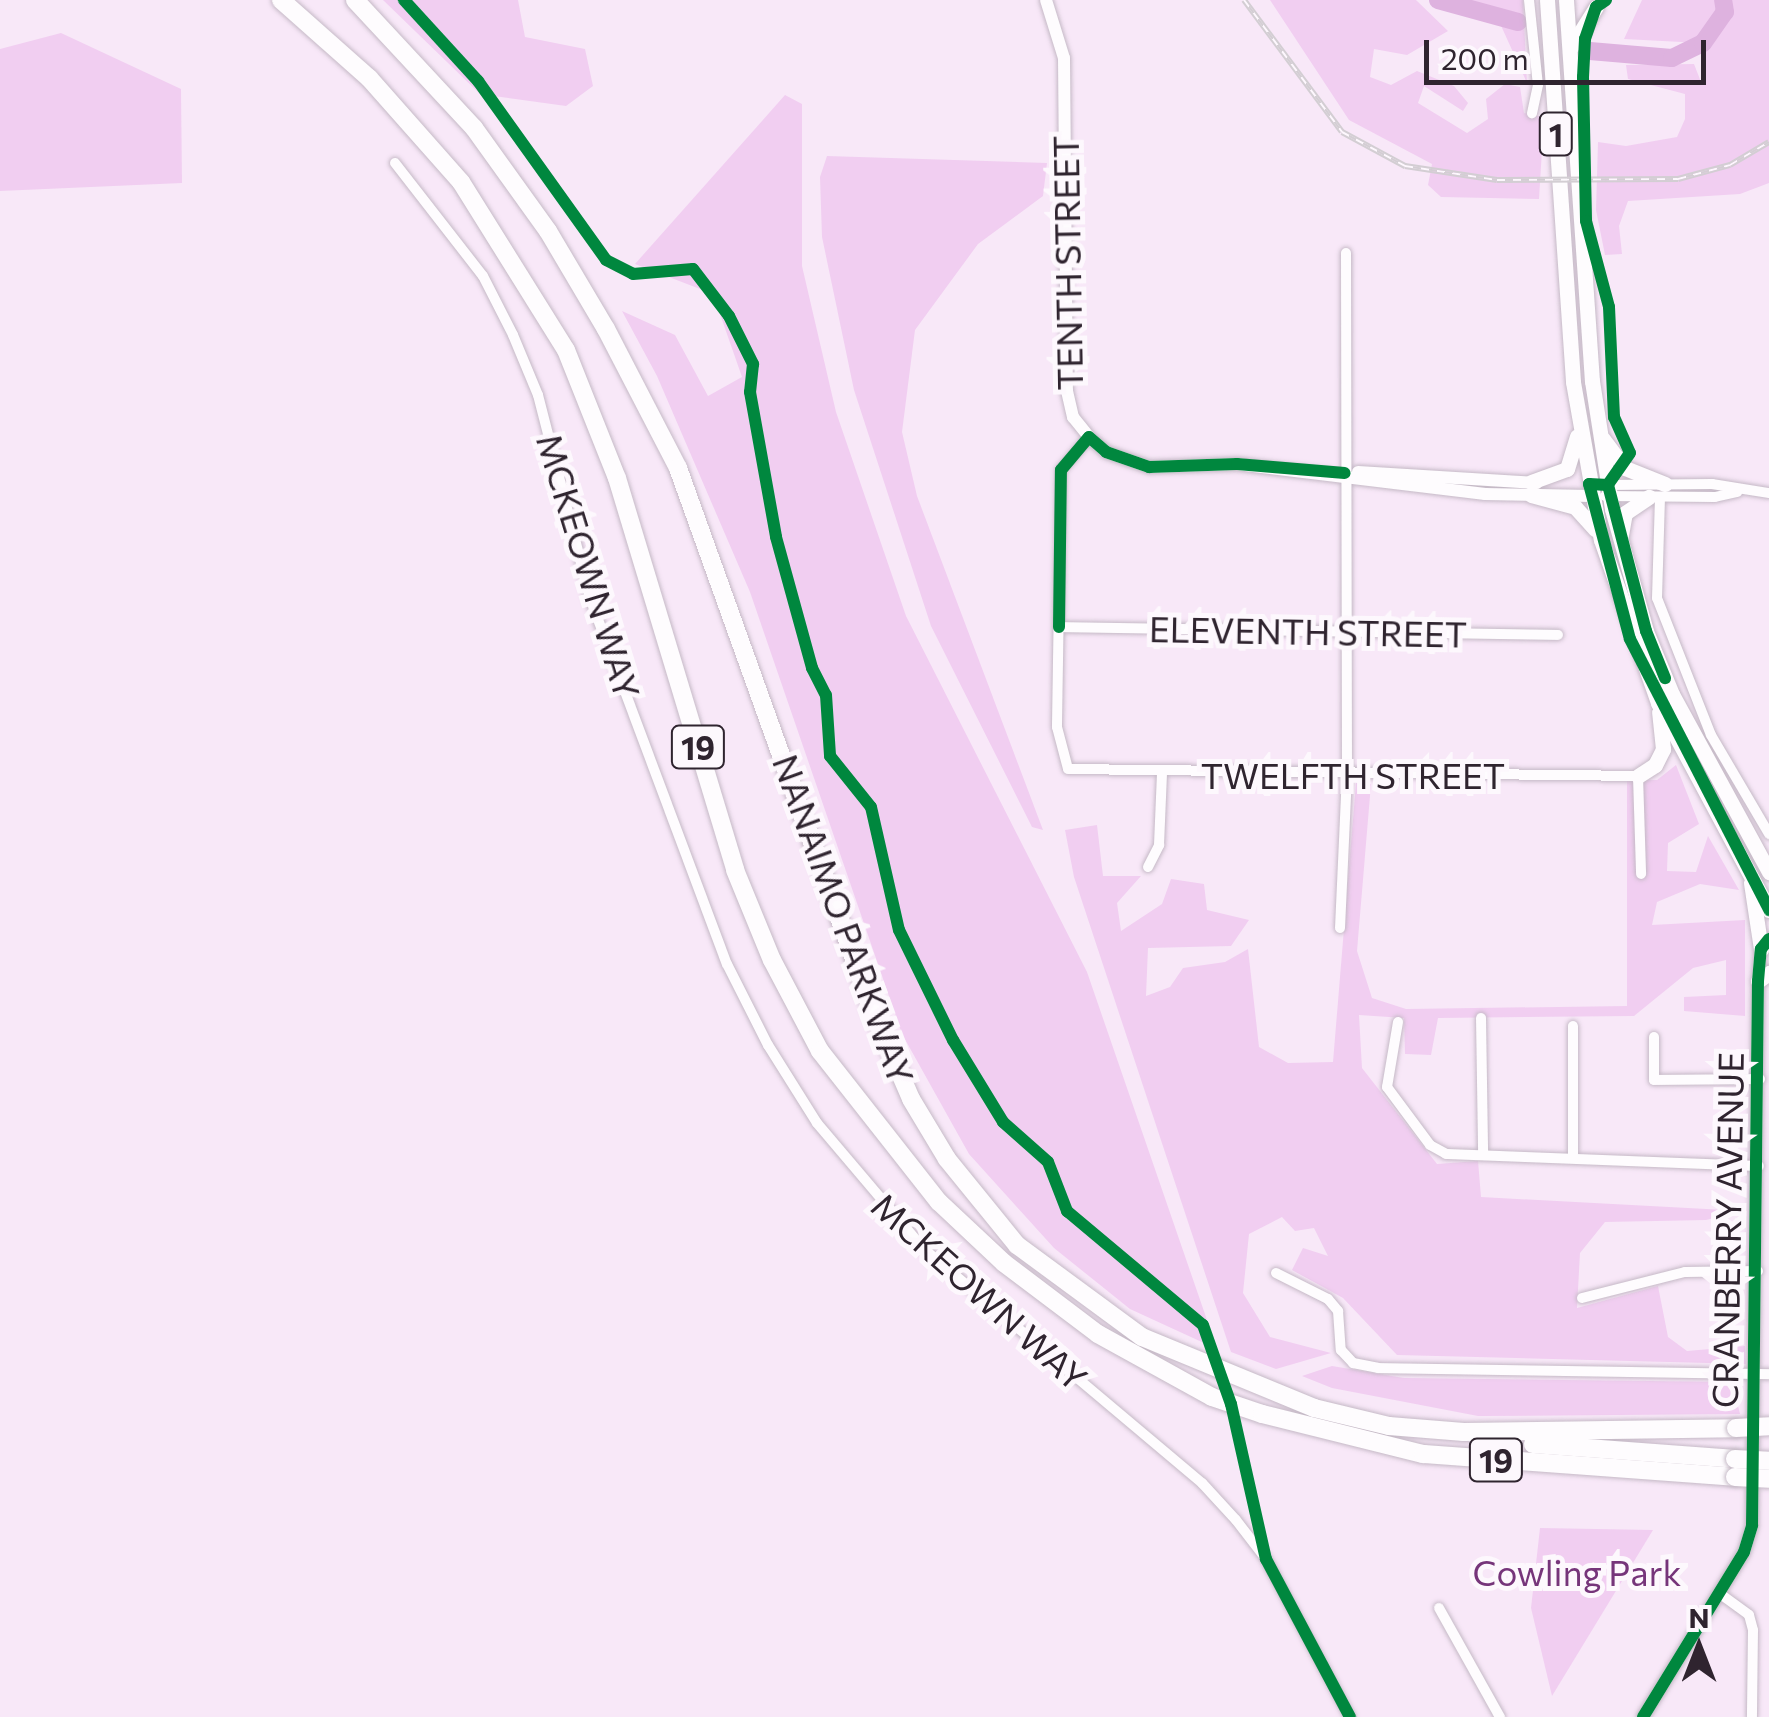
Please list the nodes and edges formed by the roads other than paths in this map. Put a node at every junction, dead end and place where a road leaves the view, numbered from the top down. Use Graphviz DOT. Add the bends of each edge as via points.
graph roads {
  1 [pos="281,0"];
  2 [pos="355,0"];
  3 [pos="1046,0"];
  4 [pos="1529,0"];
  5 [pos="1547,0"];
  6 [pos="1566,0"];
  7 [pos="1601,3"];
  8 [pos="1570,50"];
  9 [pos="1532,114"];
  10 [pos="395,163"];
  11 [pos="1346,253"];
  12 [pos="1597,426"];
  13 [pos="1579,428"];
  14 [pos="1089,437"];
  15 [pos="1345,474"];
  16 [pos="1531,489"];
  17 [pos="1590,490"];
  18 [pos="1609,490"];
  19 [pos="1658,493"];
  20 [pos="1769,493"];
  21 [pos="1620,538"];
  22 [pos="1600,540"];
  23 [pos="1059,627"];
  24 [pos="1346,630"];
  25 [pos="1558,635"];
  26 [pos="1658,704"];
  27 [pos="1162,774"];
  28 [pos="1347,774"];
  29 [pos="1638,776"];
  30 [pos="1769,834"];
  31 [pos="1148,867"];
  32 [pos="1769,872"];
  33 [pos="1641,874"];
  34 [pos="1751,879"];
  35 [pos="1769,910"];
  36 [pos="1340,928"];
  37 [pos="1765,944"];
  38 [pos="1764,977"];
  39 [pos="1481,1018"];
  40 [pos="1398,1022"];
  41 [pos="1573,1026"];
  42 [pos="1654,1037"];
  43 [pos="1760,1079"];
  44 [pos="1483,1151"];
  45 [pos="1572,1154"];
  46 [pos="1759,1166"];
  47 [pos="1758,1271"];
  48 [pos="1276,1273"];
  49 [pos="1582,1298"];
  50 [pos="1763,1374"];
  51 [pos="1389,1426"];
  52 [pos="1769,1426"];
  53 [pos="1769,1461"];
  54 [pos="1735,1468"];
  55 [pos="1769,1479"];
  56 [pos="1719,1593"];
  57 [pos="1440,1608"];
  58 [pos="1350,1717"];
  59 [pos="1500,1717"];
  60 [pos="1643,1717"];
  61 [pos="1752,1717"];
  1 -- 54 [label="highway, NANAIMO PARKWAY / 19" via="369,78 461,182 566,350 617,478 735,870 820,1051 882,1136 1004,1263 1098,1334 1262,1414 1423,1454"];
  2 -- 51 [label="highway, NANAIMO PARKWAY / 19" via="474,128 548,231 678,468 870,1006 947,1159 1017,1245 1142,1338 1249,1385"];
  3 -- 14 [label="street, TENTH STREET" via="1064,58 1067,391 1073,417"];
  4 -- 9 [label="street" via="1538,85"];
  5 -- 13 [label="highway, 1"];
  6 -- 8 [label="highway, 1"];
  7 -- 8 [label="highway"];
  8 -- 12 [label="highway, 1"];
  10 -- 58 [label="street, MCKEOWN WAY" via="482,276 513,335 538,395 590,598 727,964 768,1045 837,1149 924,1249 1202,1483 1236,1520 1266,1559"];
  11 -- 15 [label="street"];
  12 -- 18 [label="highway, 1"];
  12 -- 19 [label="highway" via="1624,468"];
  13 -- 16 [label="highway" via="1567,469"];
  13 -- 17 [label="highway, 1"];
  14 -- 15 [label="street, TENTH STREET" via="1106,452 1150,467 1237,464"];
  14 -- 23 [label="street" via="1061,470"];
  15 -- 16 [label="street, TENTH STREET" via="1392,485"];
  15 -- 24 [label="street"];
  16 -- 17 [label="street, TENTH STREET"];
  16 -- 22 [label="highway" via="1575,508"];
  17 -- 18 [label="street, TENTH STREET"];
  17 -- 22 [label="highway, 1"];
  18 -- 19 [label="street"];
  18 -- 19 [label="street"];
  18 -- 21 [label="highway, 1"];
  19 -- 20 [label="street"];
  19 -- 21 [label="highway" via="1625,513"];
  19 -- 30 [label="street" via="1658,598 1705,722"];
  21 -- 32 [label="highway, 1" via="1672,694"];
  22 -- 26 [label="highway, 1"];
  23 -- 24 [label="street, ELEVENTH STREET"];
  23 -- 27 [label="street, TWELFTH STREET" via="1057,728 1068,769"];
  24 -- 25 [label="street, ELEVENTH STREET"];
  24 -- 28 [label="street"];
  26 -- 29 [label="highway" via="1663,749 1655,765"];
  26 -- 34 [label="highway, 1"];
  27 -- 28 [label="street, TWELFTH STREET"];
  27 -- 31 [label="street" via="1160,845"];
  28 -- 29 [label="street, TWELFTH STREET"];
  28 -- 36 [label="street"];
  29 -- 33 [label="street"];
  34 -- 35 [label="highway, 1"];
  34 -- 37 [label="highway"];
  37 -- 38 [label="street, CRANBERRY AVENUE"];
  38 -- 43 [label="street, CRANBERRY AVENUE"];
  39 -- 44 [label="street"];
  40 -- 44 [label="street" via="1386,1087 1430,1145 1446,1154"];
  41 -- 45 [label="street"];
  42 -- 43 [label="street" via="1654,1080"];
  43 -- 46 [label="street, CRANBERRY AVENUE"];
  44 -- 45 [label="street"];
  45 -- 46 [label="street"];
  46 -- 47 [label="street, CRANBERRY AVENUE"];
  47 -- 49 [label="street" via="1684,1272"];
  47 -- 50 [label="street, CRANBERRY AVENUE"];
  48 -- 50 [label="street" via="1328,1299 1338,1311 1341,1350 1353,1363"];
  50 -- 56 [label="street, CRANBERRY AVENUE" via="1752,1525"];
  51 -- 52 [label="highway, NANAIMO PARKWAY / 19, bridge" via="1518,1434"];
  51 -- 54 [label="highway"];
  53 -- 54 [label="highway, bridge"];
  54 -- 55 [label="highway, NANAIMO PARKWAY / 19, bridge"];
  56 -- 60 [label="street"];
  56 -- 61 [label="street" via="1748,1615 1753,1630"];
  57 -- 59 [label="street"];
}
